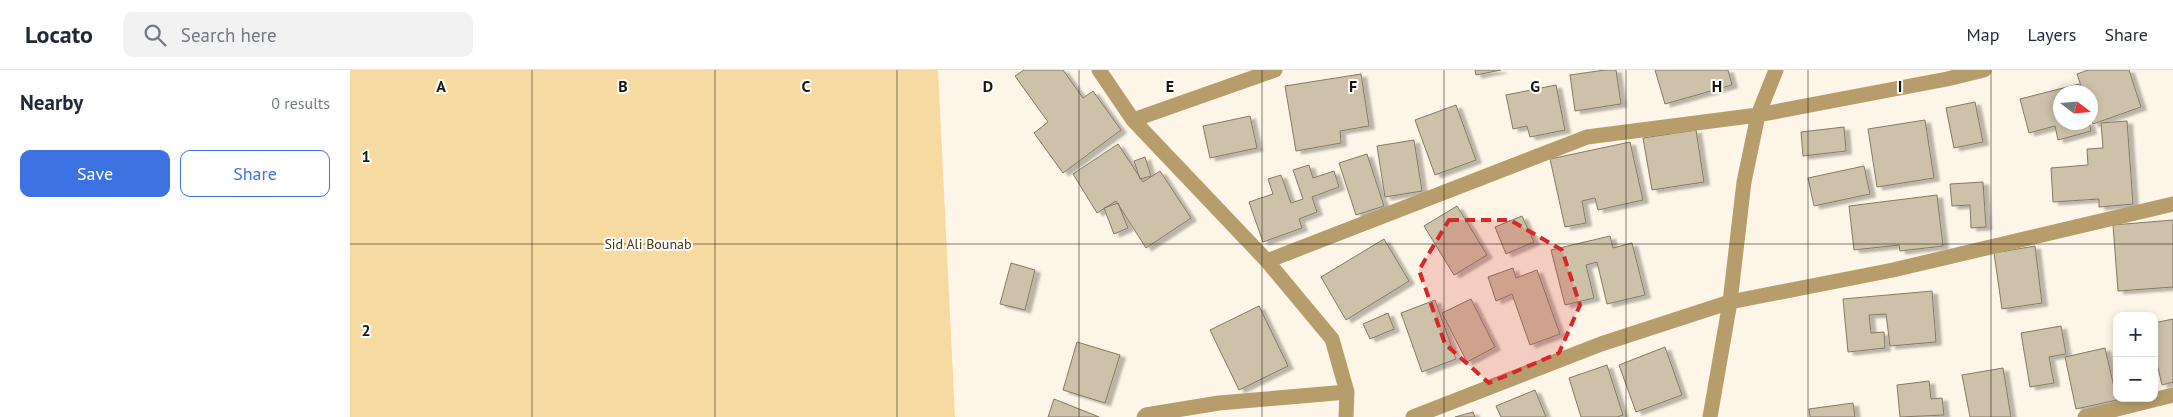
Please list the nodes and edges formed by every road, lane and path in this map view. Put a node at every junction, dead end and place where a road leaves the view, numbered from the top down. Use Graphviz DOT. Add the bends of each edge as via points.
graph roads {
  1 [pos="1098,70"];
  2 [pos="1276,70"];
  3 [pos="1776,70"];
  4 [pos="1984,70"];
  5 [pos="1758,115"];
  6 [pos="1133,120"];
  7 [pos="2173,204"];
  8 [pos="1267,261"];
  9 [pos="1730,302"];
  10 [pos="1348,392"];
  11 [pos="2173,395"];
  12 [pos="1144,417"];
  13 [pos="1346,417"];
  14 [pos="1412,417"];
  15 [pos="1710,417"];
  16 [pos="2085,417"];
  1 -- 6 [label="street"];
  2 -- 6 [label="street"];
  3 -- 5 [label="street"];
  4 -- 5 [label="street"];
  5 -- 8 [label="street" via="1587,137"];
  5 -- 9 [label="street" via="1744,182"];
  6 -- 8 [label="street"];
  7 -- 9 [label="street" via="1893,270"];
  8 -- 10 [label="street" via="1332,339"];
  9 -- 14 [label="street" via="1601,344"];
  9 -- 15 [label="street"];
  10 -- 12 [label="street" via="1218,403"];
  10 -- 13 [label="street"];
  11 -- 16 [label="street"];
}
